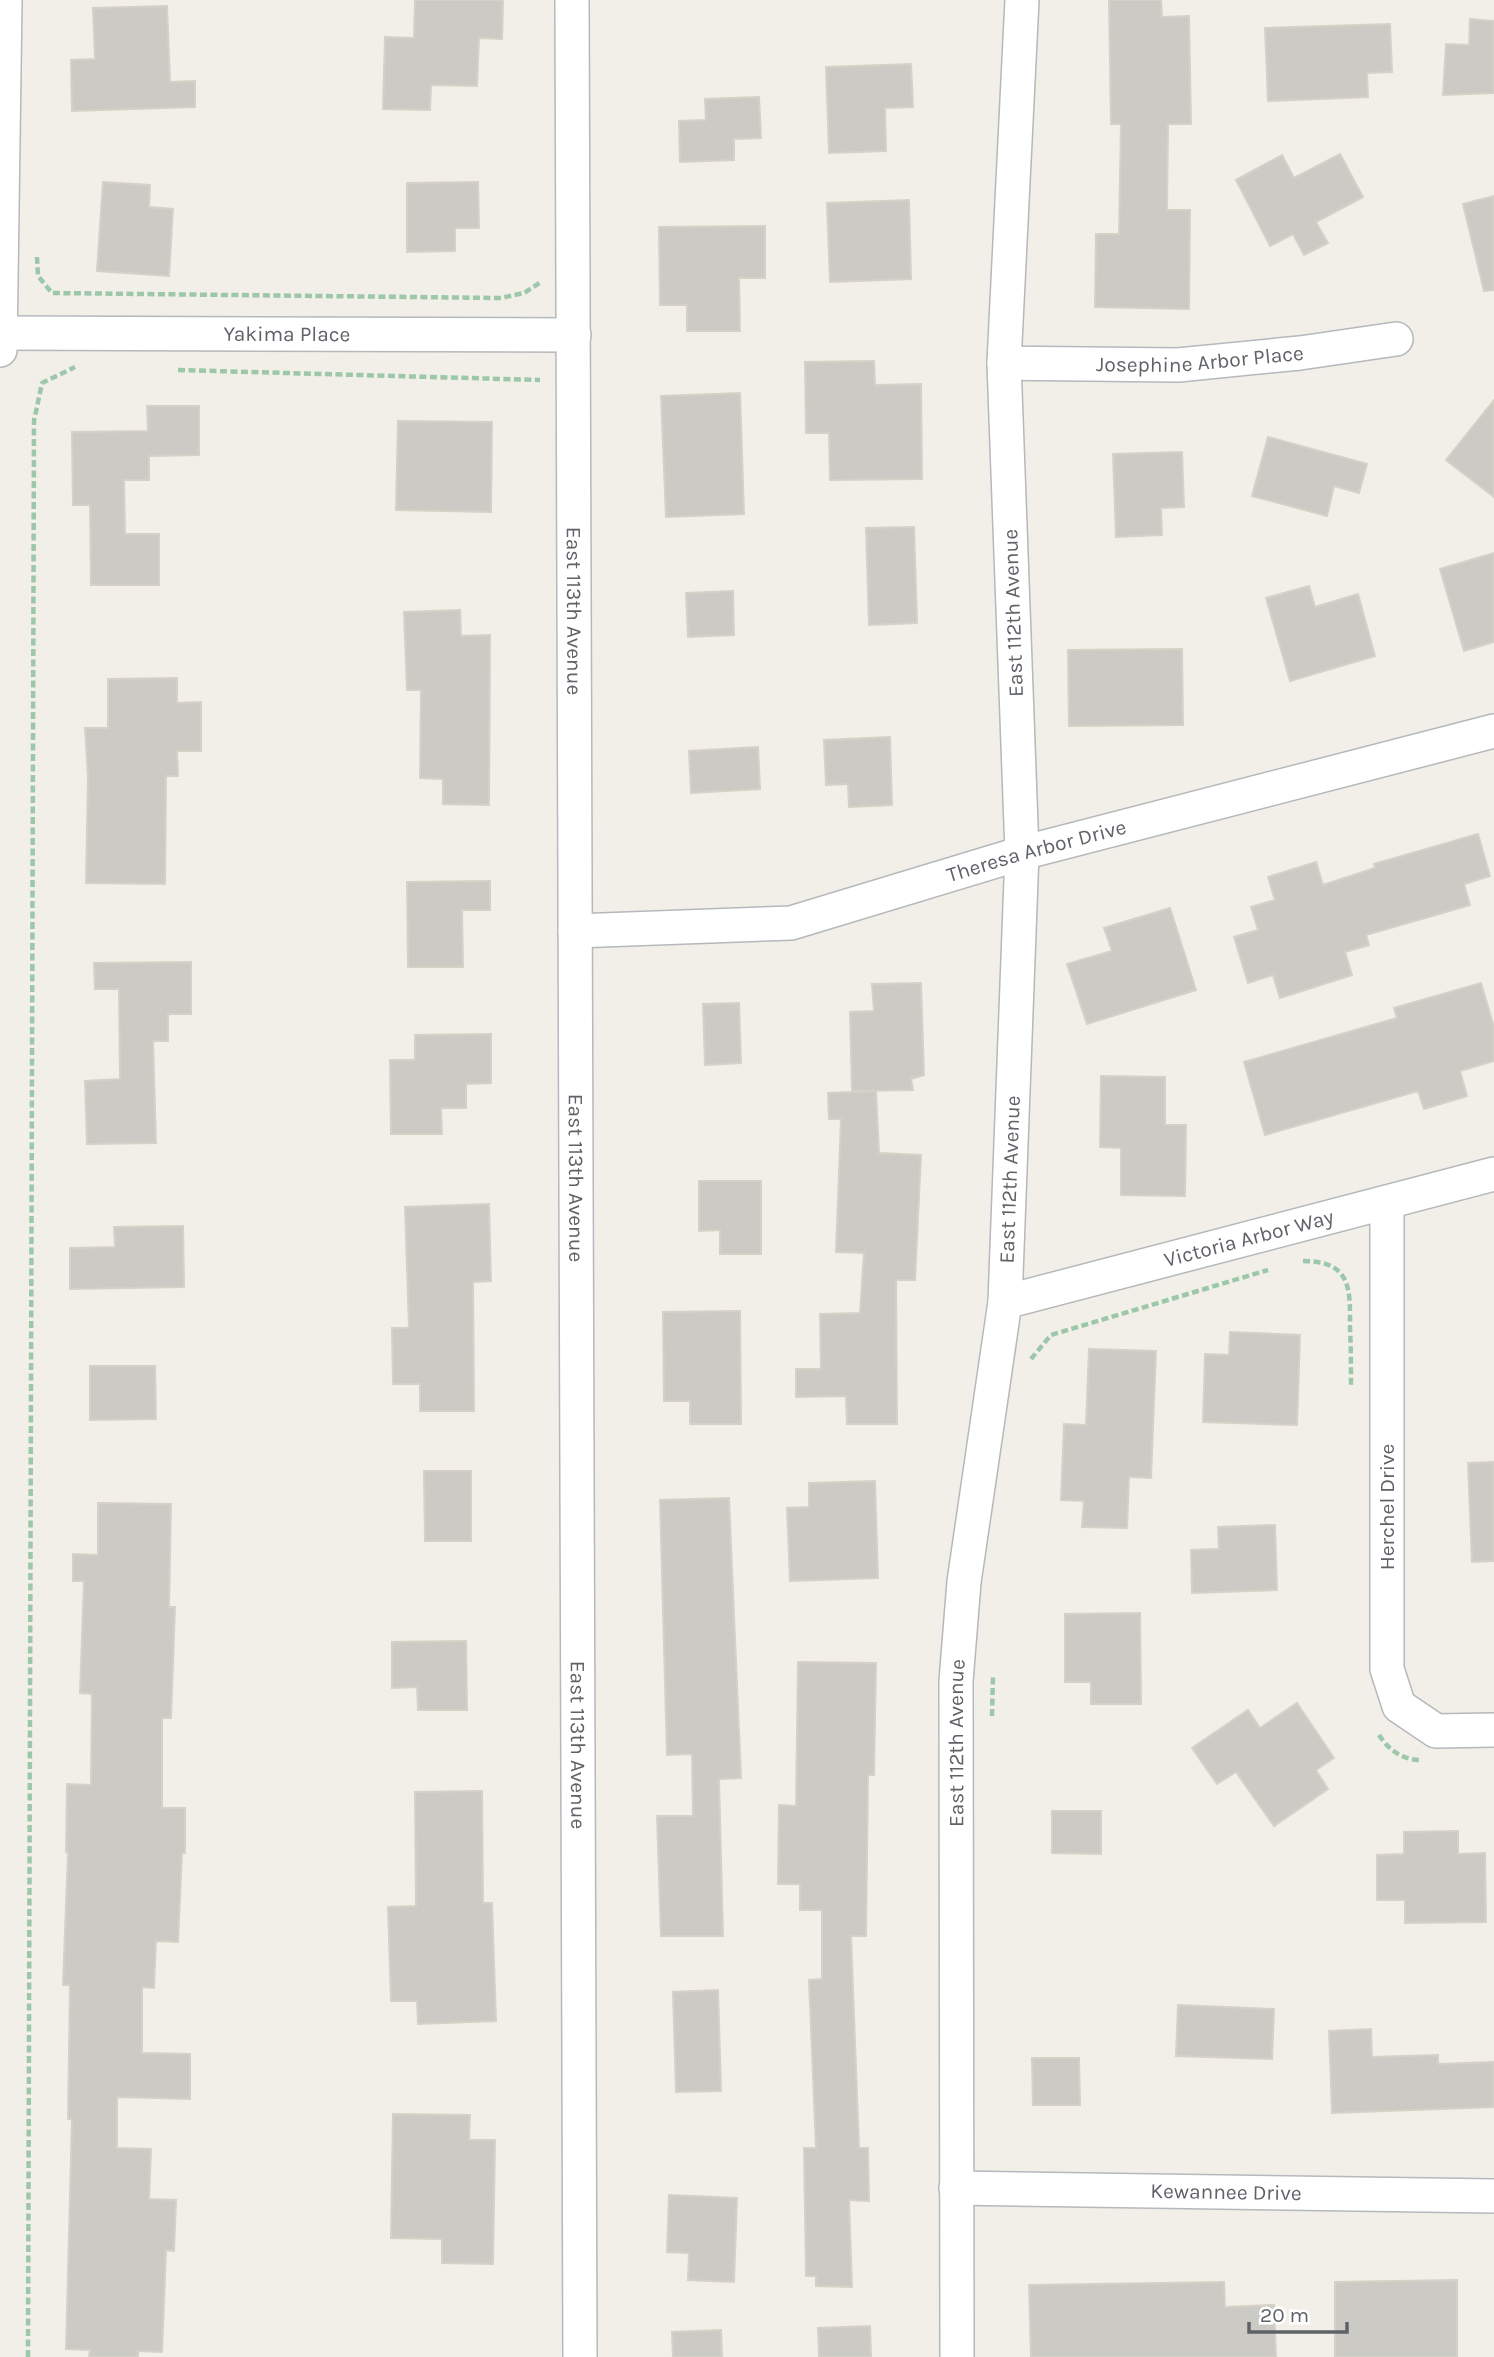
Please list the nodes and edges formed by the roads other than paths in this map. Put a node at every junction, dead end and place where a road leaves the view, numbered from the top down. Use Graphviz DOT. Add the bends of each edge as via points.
graph roads {
  1 [pos="5,0"];
  2 [pos="572,0"];
  3 [pos="1022,0"];
  4 [pos="0,333"];
  5 [pos="574,335"];
  6 [pos="1396,339"];
  7 [pos="0,350"];
  8 [pos="1004,363"];
  9 [pos="1494,731"];
  10 [pos="1022,853"];
  11 [pos="575,931"];
  12 [pos="1494,1174"];
  13 [pos="1387,1203"];
  14 [pos="1005,1302"];
  15 [pos="1494,1730"];
  16 [pos="956,2188"];
  17 [pos="1494,2196"];
  18 [pos="580,2357"];
  19 [pos="957,2357"];
  1 -- 4 [label="street"];
  2 -- 5 [label="street, East 113th Avenue"];
  3 -- 8 [label="street, East 112th Avenue"];
  4 -- 5 [label="street, Yakima Place"];
  4 -- 7 [label="street"];
  5 -- 11 [label="street, East 113th Avenue"];
  6 -- 8 [label="street, Josephine Arbor Place" via="1178,365"];
  8 -- 10 [label="street, East 112th Avenue"];
  9 -- 10 [label="street, Theresa Arbor Drive"];
  10 -- 11 [label="street, Theresa Arbor Drive" via="791,923"];
  10 -- 14 [label="street, East 112th Avenue"];
  11 -- 18 [label="street, East 113th Avenue"];
  12 -- 13 [label="street, Victoria Arbor Way"];
  13 -- 14 [label="street, Victoria Arbor Way"];
  13 -- 15 [label="street, Herchel Drive" via="1387,1669 1399,1706 1436,1731"];
  14 -- 16 [label="street, East 112th Avenue" via="964,1583 956,1681"];
  16 -- 17 [label="street, Kewannee Drive"];
  16 -- 19 [label="street, East 112th Avenue"];
}
